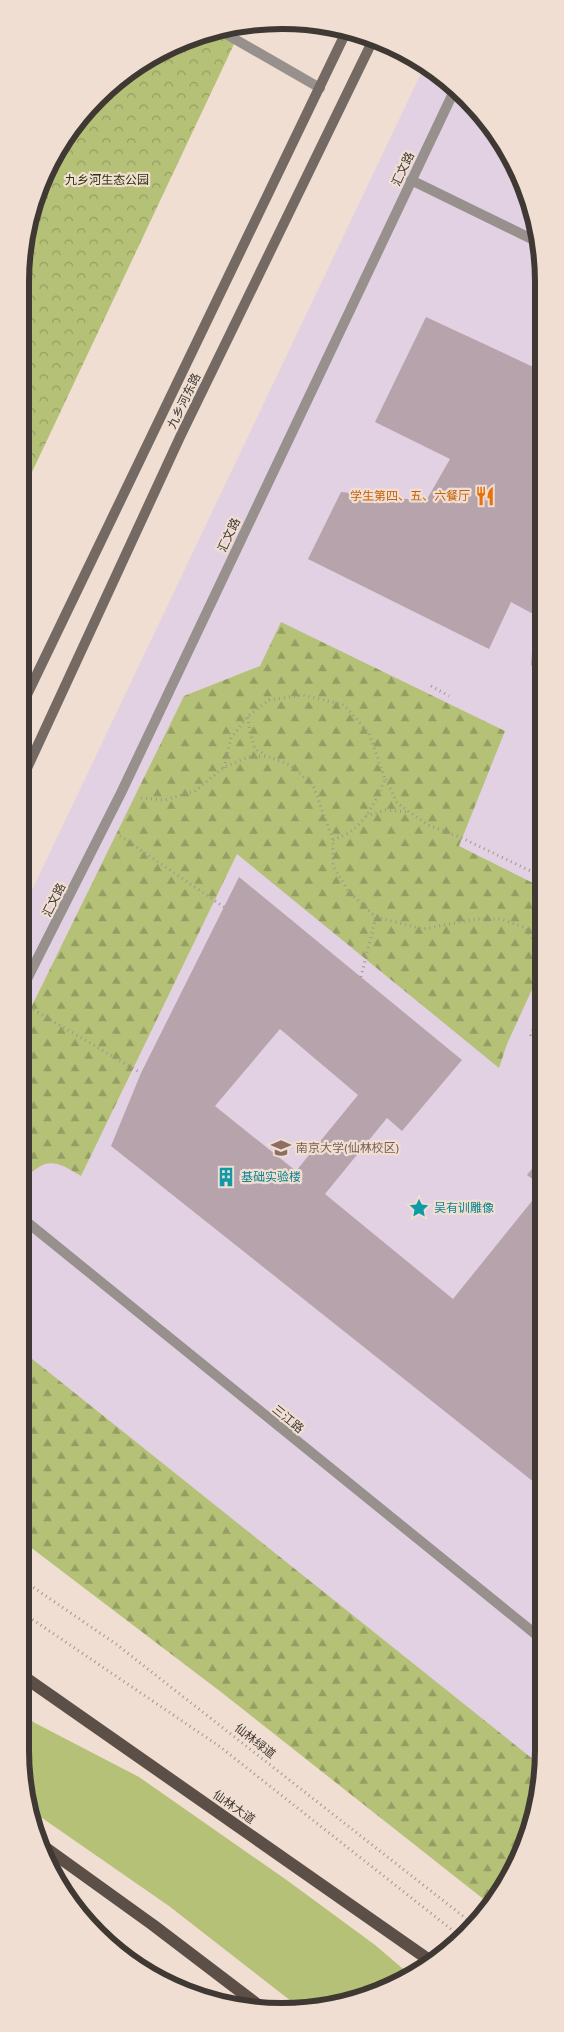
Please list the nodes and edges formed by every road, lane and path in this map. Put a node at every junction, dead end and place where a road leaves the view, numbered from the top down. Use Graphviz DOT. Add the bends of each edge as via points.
graph roads {
  1 [pos="228,35"];
  2 [pos="344,36"];
  3 [pos="371,45"];
  4 [pos="320,88"];
  5 [pos="452,95"];
  6 [pos="412,180"];
  7 [pos="531,239"];
  8 [pos="431,686"];
  9 [pos="29,691"];
  10 [pos="449,696"];
  11 [pos="248,716"];
  12 [pos="267,756"];
  13 [pos="29,764"];
  14 [pos="224,768"];
  15 [pos="385,779"];
  16 [pos="121,793"];
  17 [pos="409,812"];
  18 [pos="365,816"];
  19 [pos="105,825"];
  20 [pos="333,840"];
  21 [pos="535,873"];
  22 [pos="224,907"];
  23 [pos="376,916"];
  24 [pos="535,943"];
  25 [pos="29,975"];
  26 [pos="361,977"];
  27 [pos="29,1007"];
  28 [pos="535,1025"];
  29 [pos="535,1041"];
  30 [pos="141,1073"];
  31 [pos="29,1224"];
  32 [pos="29,1585"];
  33 [pos="29,1616"];
  34 [pos="535,1635"];
  35 [pos="29,1680"];
  36 [pos="50,1852"];
  37 [pos="469,1921"];
  38 [pos="456,1933"];
  39 [pos="427,1958"];
  40 [pos="254,2002"];
  1 -- 4 [label="street"];
  2 -- 4 [label="main road, 九乡河东路"];
  3 -- 13 [label="main road, 九乡河东路" via="180,438"];
  4 -- 9 [label="main road, 九乡河东路"];
  5 -- 6 [label="street, 汇文路"];
  6 -- 7 [label="street"];
  6 -- 16 [label="street, 汇文路"];
  8 -- 10 [label="path"];
  11 -- 12 [label="path" via="255,749"];
  11 -- 14 [label="path" via="231,738"];
  11 -- 15 [label="path" via="269,700 303,694 344,705 369,733"];
  12 -- 14 [label="path" via="248,757"];
  12 -- 20 [label="path" via="290,764 313,785"];
  14 -- 16 [label="path" via="195,791 165,800"];
  15 -- 17 [label="path" via="397,803"];
  15 -- 18 [label="path"];
  16 -- 19 [label="street, 汇文路"];
  17 -- 18 [label="path" via="386,810"];
  17 -- 21 [label="path" via="428,825"];
  18 -- 20 [label="path" via="354,829"];
  19 -- 22 [label="path"];
  19 -- 25 [label="street, 汇文路"];
  20 -- 23 [label="path" via="333,866 349,892"];
  23 -- 24 [label="path" via="423,929 476,919 501,919 526,928"];
  23 -- 26 [label="path"];
  27 -- 30 [label="path"];
  28 -- 29 [label="path" via="531,1035"];
  31 -- 34 [label="street, 三江路"];
  32 -- 37 [label="path, 仙林绿道" via="116,1644"];
  33 -- 38 [label="path" via="219,1746"];
  35 -- 39 [label="main road, 仙林大道"];
  36 -- 40 [label="main road"];
}
